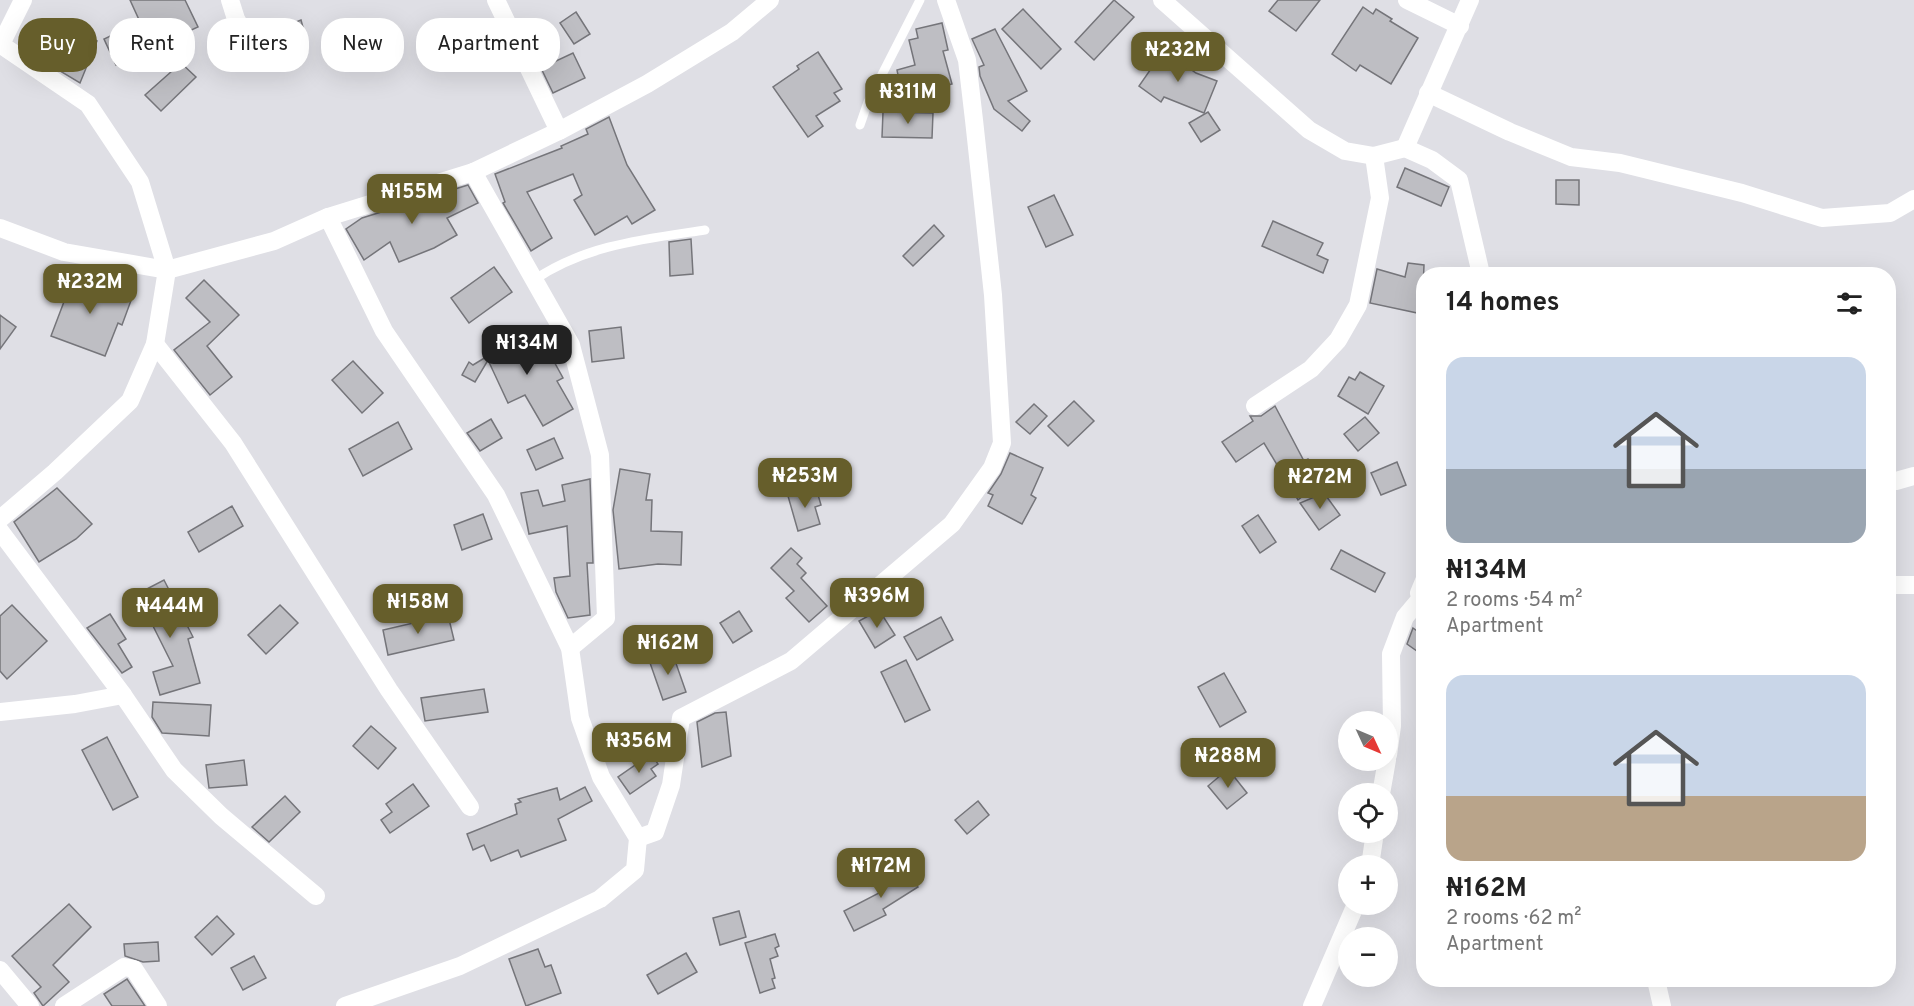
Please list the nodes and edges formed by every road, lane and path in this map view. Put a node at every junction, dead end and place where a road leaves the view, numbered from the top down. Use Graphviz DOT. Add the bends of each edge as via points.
graph roads {
  1 [pos="23,0"];
  2 [pos="230,0"];
  3 [pos="496,0"];
  4 [pos="770,0"];
  5 [pos="920,0"];
  6 [pos="946,0"];
  7 [pos="1162,0"];
  8 [pos="1407,0"];
  9 [pos="1470,0"];
  10 [pos="236,18"];
  11 [pos="1460,26"];
  12 [pos="0,44"];
  13 [pos="1428,93"];
  14 [pos="860,125"];
  15 [pos="559,131"];
  16 [pos="1406,148"];
  17 [pos="1374,156"];
  18 [pos="473,172"];
  19 [pos="1914,199"];
  20 [pos="328,217"];
  21 [pos="0,228"];
  22 [pos="705,230"];
  23 [pos="1479,267"];
  24 [pos="167,270"];
  25 [pos="534,280"];
  26 [pos="155,344"];
  27 [pos="1255,406"];
  28 [pos="1914,476"];
  29 [pos="1896,481"];
  30 [pos="0,519"];
  31 [pos="0,531"];
  32 [pos="1896,585"];
  33 [pos="1914,585"];
  34 [pos="1416,603"];
  35 [pos="570,648"];
  36 [pos="123,695"];
  37 [pos="1392,711"];
  38 [pos="0,712"];
  39 [pos="470,807"];
  40 [pos="638,838"];
  41 [pos="316,896"];
  42 [pos="1351,915"];
  43 [pos="0,970"];
  44 [pos="1658,987"];
  45 [pos="30,1006"];
  46 [pos="64,1006"];
  47 [pos="158,1006"];
  48 [pos="345,1006"];
  49 [pos="1312,1006"];
  50 [pos="1662,1006"];
  1 -- 12 [label="street"];
  2 -- 10 [label="street"];
  3 -- 15 [label="street"];
  4 -- 15 [label="street" via="732,32"];
  5 -- 14 [label="lane"];
  6 -- 40 [label="street" via="967,60 975,120 993,295 1002,443 992,468 952,525 791,660 681,718 671,785 662,813 655,832"];
  7 -- 17 [label="street" via="1309,130 1345,151"];
  8 -- 11 [label="street"];
  9 -- 11 [label="street"];
  11 -- 13 [label="street"];
  12 -- 24 [label="street" via="88,104 140,182"];
  13 -- 16 [label="street"];
  13 -- 19 [label="street" via="1571,157 1620,163 1743,193 1822,218 1890,213"];
  15 -- 18 [label="street"];
  16 -- 17 [label="street"];
  16 -- 23 [label="street" via="1432,160 1459,180"];
  17 -- 27 [label="street" via="1380,198 1358,305 1338,340 1311,369"];
  18 -- 20 [label="street"];
  18 -- 25 [label="street"];
  20 -- 24 [label="street" via="274,241"];
  20 -- 35 [label="street" via="384,331 496,495"];
  21 -- 24 [label="street" via="64,252"];
  22 -- 25 [label="lane" via="623,242 559,263"];
  24 -- 26 [label="street"];
  25 -- 35 [label="street" via="571,345 600,455 606,618"];
  26 -- 30 [label="street" via="130,401"];
  26 -- 39 [label="street" via="233,443 389,690"];
  28 -- 29 [label="street"];
  31 -- 36 [label="street"];
  32 -- 33 [label="street"];
  34 -- 37 [label="street" via="1391,654"];
  35 -- 40 [label="street" via="580,718 601,777"];
  36 -- 38 [label="street"];
  36 -- 41 [label="street" via="174,770 221,816"];
  40 -- 48 [label="street" via="635,870 600,899 460,966"];
  42 -- 49 [label="street"];
  43 -- 45 [label="street"];
  44 -- 50 [label="street"];
  46 -- 47 [label="street" via="124,967 134,969"];
}
